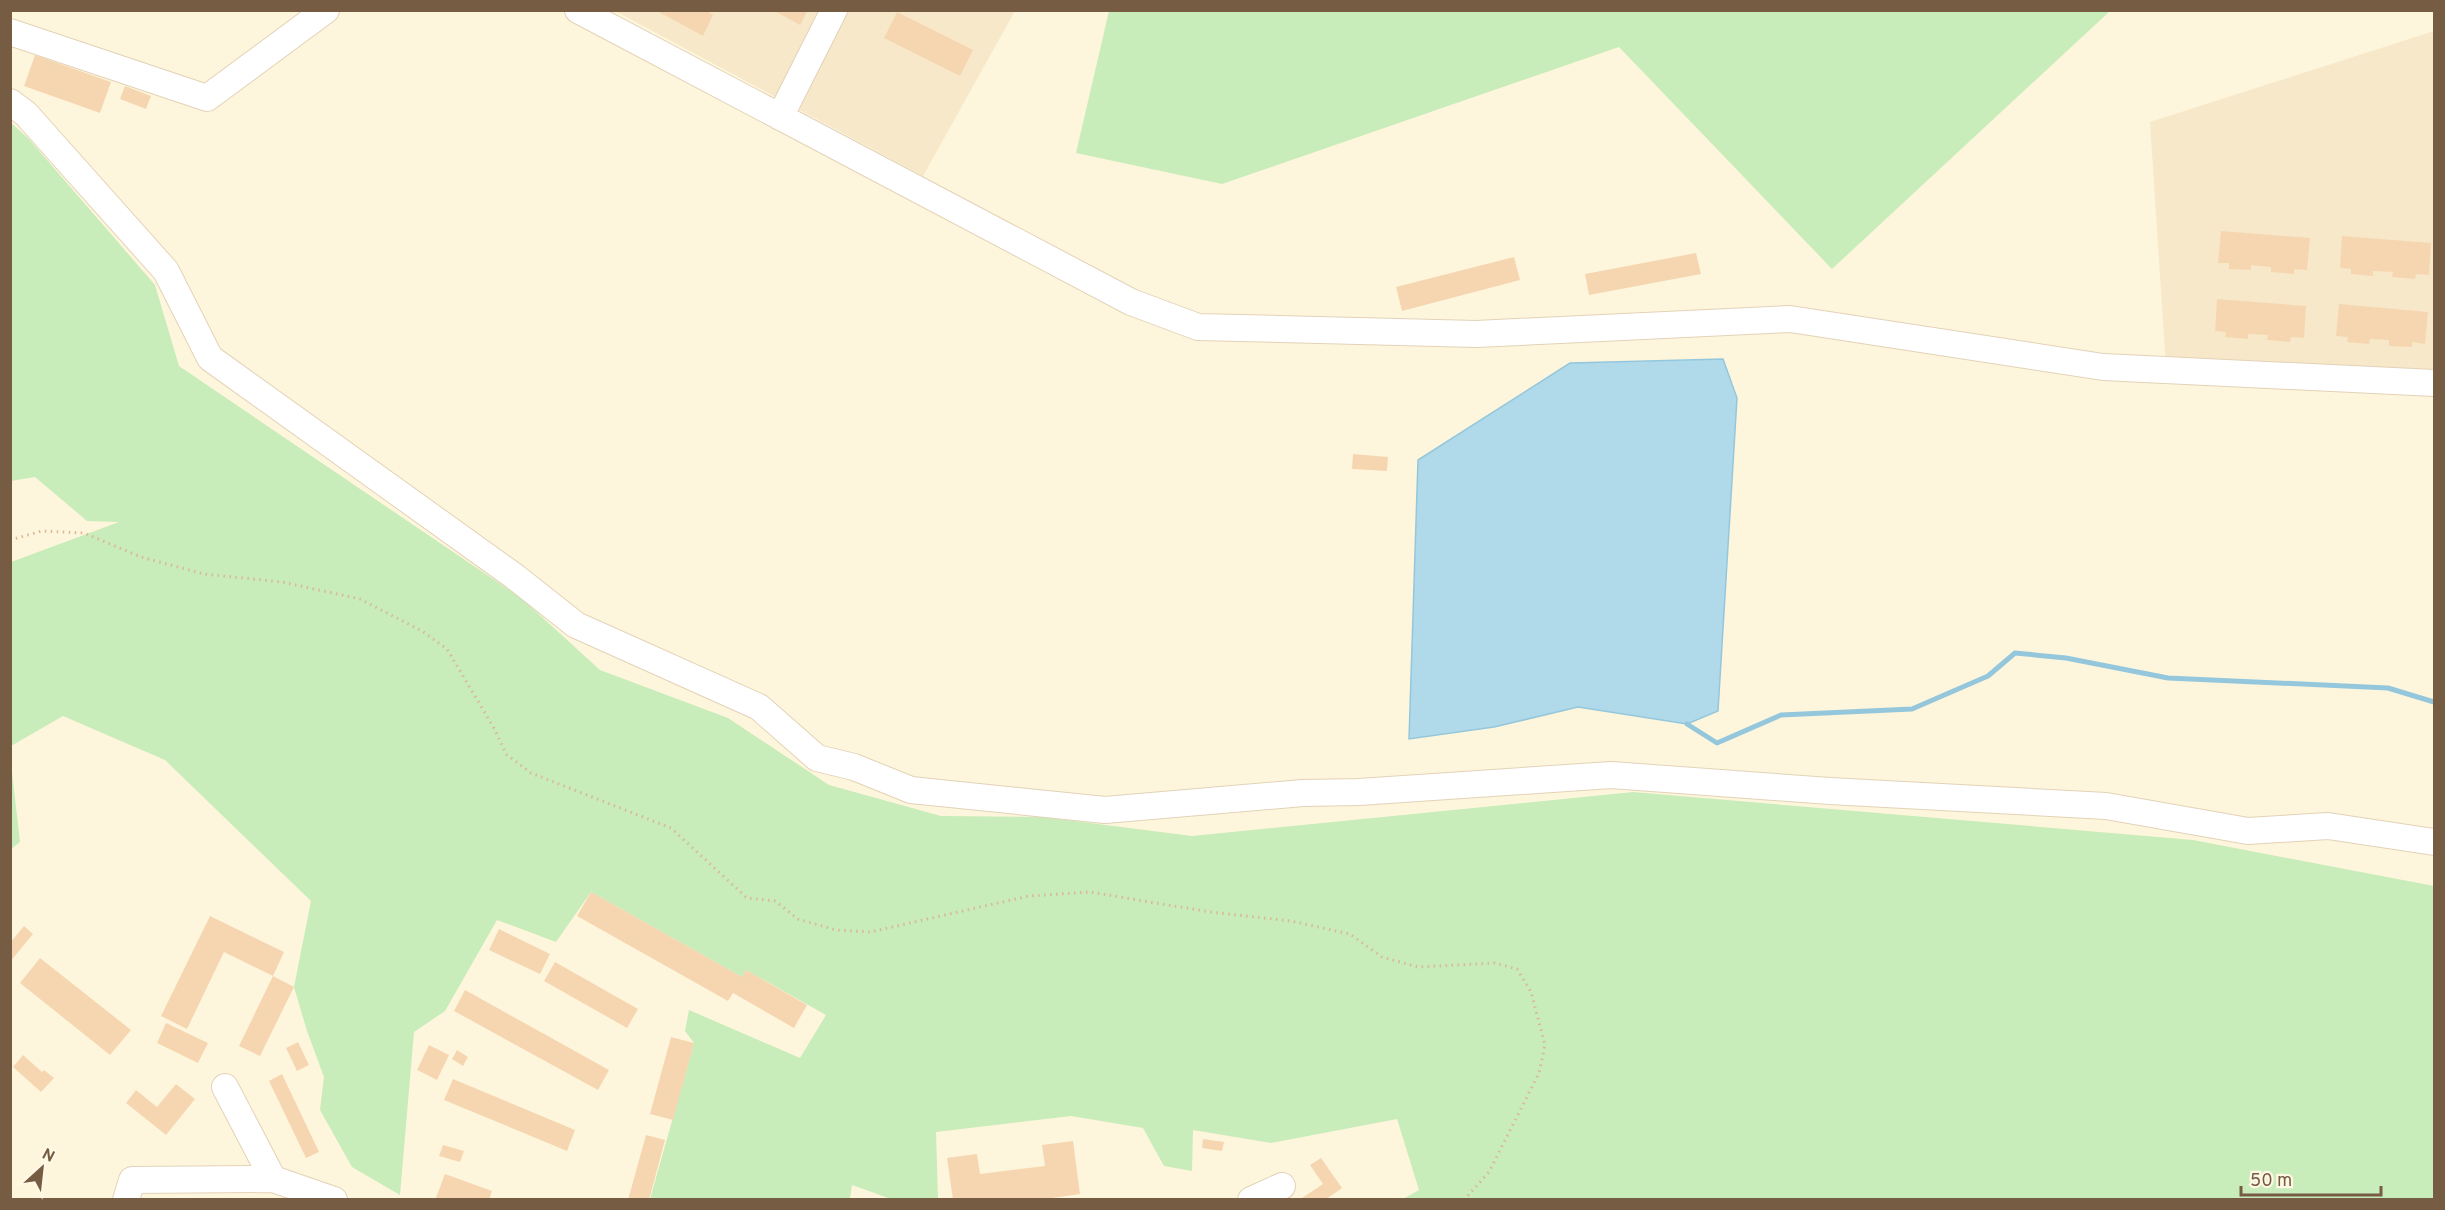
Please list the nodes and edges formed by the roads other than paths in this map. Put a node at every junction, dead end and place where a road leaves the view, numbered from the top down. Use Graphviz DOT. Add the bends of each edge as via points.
graph roads {
  1 [pos="326,10"];
  2 [pos="578,10"];
  3 [pos="834,10"];
  4 [pos="10,32"];
  5 [pos="10,102"];
  6 [pos="780,117"];
  7 [pos="2434,383"];
  8 [pos="2434,842"];
  9 [pos="225,1087"];
  10 [pos="273,1179"];
  11 [pos="1282,1186"];
  12 [pos="126,1200"];
  13 [pos="334,1200"];
  14 [pos="1251,1200"];
  1 -- 4 [label="street" via="207,98"];
  2 -- 6 [label="street"];
  3 -- 6 [label="street"];
  5 -- 8 [label="street" via="26,114 166,272 210,358 576,625 759,707 818,758 854,767 911,790 1105,810 1304,793 1611,775 2106,806 2248,831 2328,826"];
  6 -- 7 [label="street" via="1131,302 1198,327 1476,334 1790,319 2103,367"];
  9 -- 10 [label="street"];
  10 -- 12 [label="street" via="132,1180"];
  10 -- 13 [label="street"];
  11 -- 14 [label="street"];
}
